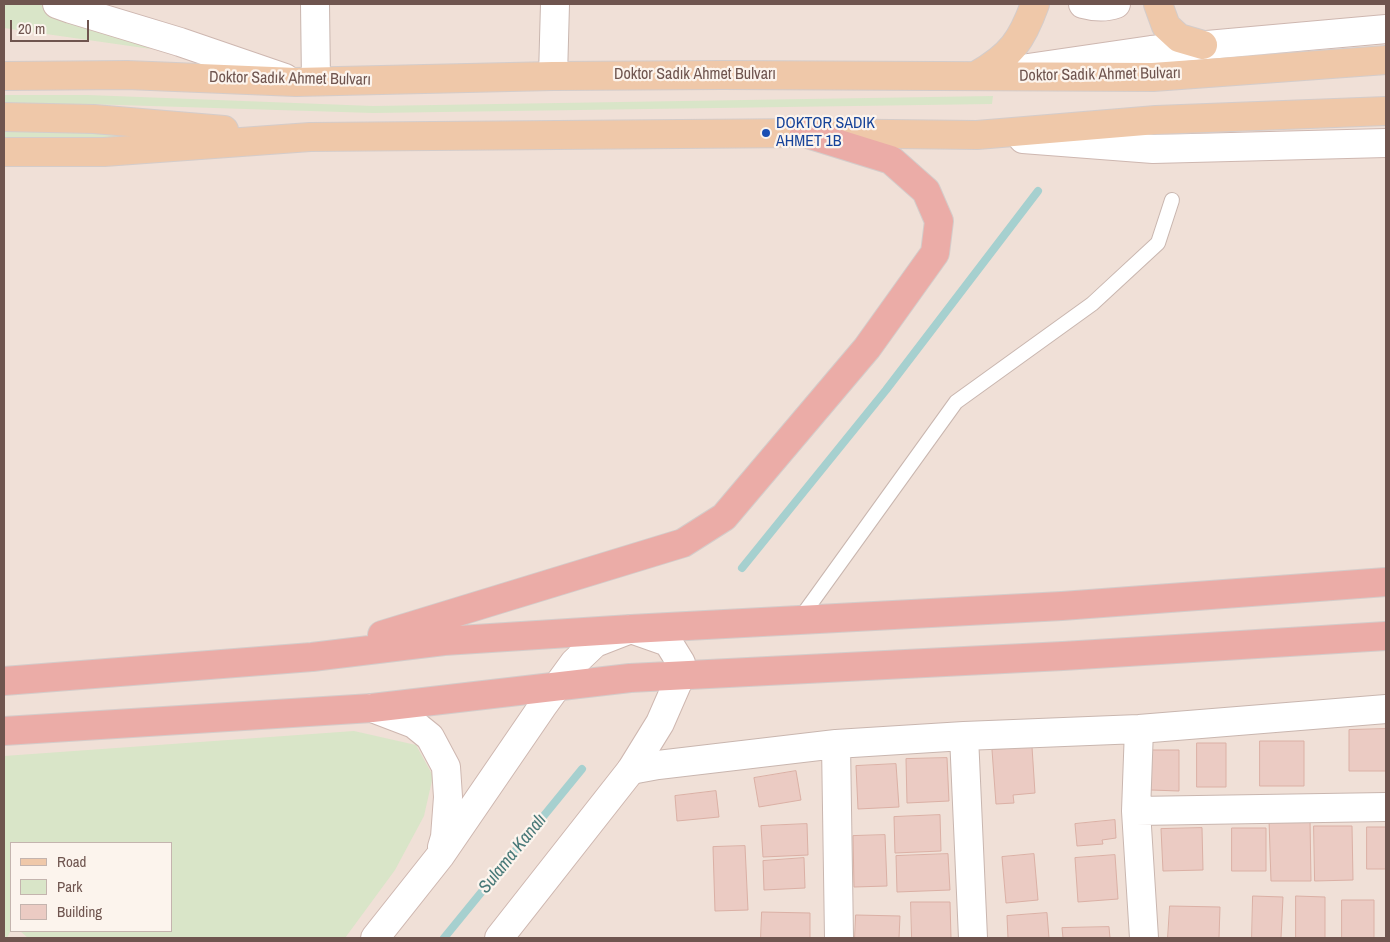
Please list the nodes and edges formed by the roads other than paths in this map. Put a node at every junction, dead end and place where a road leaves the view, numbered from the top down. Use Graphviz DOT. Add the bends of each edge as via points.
graph roads {
  1 [pos="58,4"];
  2 [pos="315,4"];
  3 [pos="555,4"];
  4 [pos="1035,4"];
  5 [pos="1083,4"];
  6 [pos="1116,4"];
  7 [pos="1158,4"];
  8 [pos="1386,29"];
  9 [pos="1203,45"];
  10 [pos="1386,60"];
  11 [pos="4,76"];
  12 [pos="553,76"];
  13 [pos="978,76"];
  14 [pos="306,82"];
  15 [pos="1386,111"];
  16 [pos="4,117"];
  17 [pos="804,133"];
  18 [pos="976,135"];
  19 [pos="310,137"];
  20 [pos="1386,143"];
  21 [pos="4,152"];
  22 [pos="1172,200"];
  23 [pos="1386,582"];
  24 [pos="799,620"];
  25 [pos="631,629"];
  26 [pos="1386,636"];
  27 [pos="312,657"];
  28 [pos="681,675"];
  29 [pos="4,681"];
  30 [pos="557,686"];
  31 [pos="372,708"];
  32 [pos="1386,709"];
  33 [pos="1139,729"];
  34 [pos="4,731"];
  35 [pos="964,736"];
  36 [pos="836,744"];
  37 [pos="631,770"];
  38 [pos="1386,807"];
  39 [pos="1136,811"];
  40 [pos="440,856"];
  41 [pos="375,938"];
  42 [pos="499,938"];
  43 [pos="839,938"];
  44 [pos="973,938"];
  45 [pos="1144,938"];
  1 -- 14 [label="main road"];
  2 -- 14 [label="main road"];
  3 -- 12 [label="main road"];
  4 -- 13 [label="main road" via="1022,36 996,65"];
  5 -- 6 [label="main road"];
  7 -- 9 [label="main road" via="1166,26 1179,38"];
  8 -- 9 [label="main road"];
  9 -- 13 [label="main road"];
  10 -- 13 [label="main road, Doktor Sadık Ahmet Bulvarı" via="1153,77"];
  11 -- 14 [label="main road, Doktor Sadık Ahmet Bulvarı" via="127,75"];
  12 -- 13 [label="main road, Doktor Sadık Ahmet Bulvarı"];
  12 -- 14 [label="main road, Doktor Sadık Ahmet Bulvarı"];
  15 -- 18 [label="main road" via="1156,120"];
  16 -- 19 [label="main road" via="94,119"];
  17 -- 18 [label="main road"];
  17 -- 19 [label="main road"];
  17 -- 27 [label="highway" via="891,160 926,191 939,220 935,253 867,348 724,516 682,543"];
  18 -- 20 [label="main road" via="1154,149"];
  19 -- 21 [label="main road" via="104,152"];
  22 -- 24 [label="lane" via="1158,243 1092,304 956,402"];
  23 -- 24 [label="highway" via="1062,606"];
  24 -- 25 [label="highway"];
  25 -- 27 [label="highway" via="444,641"];
  25 -- 28 [label="main road" via="668,642 681,662"];
  25 -- 30 [label="main road" via="595,643"];
  26 -- 28 [label="highway"];
  27 -- 29 [label="highway"];
  28 -- 30 [label="highway"];
  28 -- 37 [label="main road" via="660,723"];
  30 -- 31 [label="highway"];
  30 -- 40 [label="main road"];
  31 -- 34 [label="highway"];
  31 -- 40 [label="main road" via="414,724 430,737 446,767 448,798"];
  32 -- 33 [label="main road"];
  33 -- 35 [label="main road"];
  33 -- 39 [label="main road"];
  35 -- 36 [label="main road"];
  35 -- 44 [label="main road"];
  36 -- 37 [label="main road"];
  36 -- 43 [label="main road"];
  37 -- 42 [label="main road"];
  38 -- 39 [label="main road"];
  39 -- 45 [label="main road"];
  40 -- 41 [label="main road"];
}
